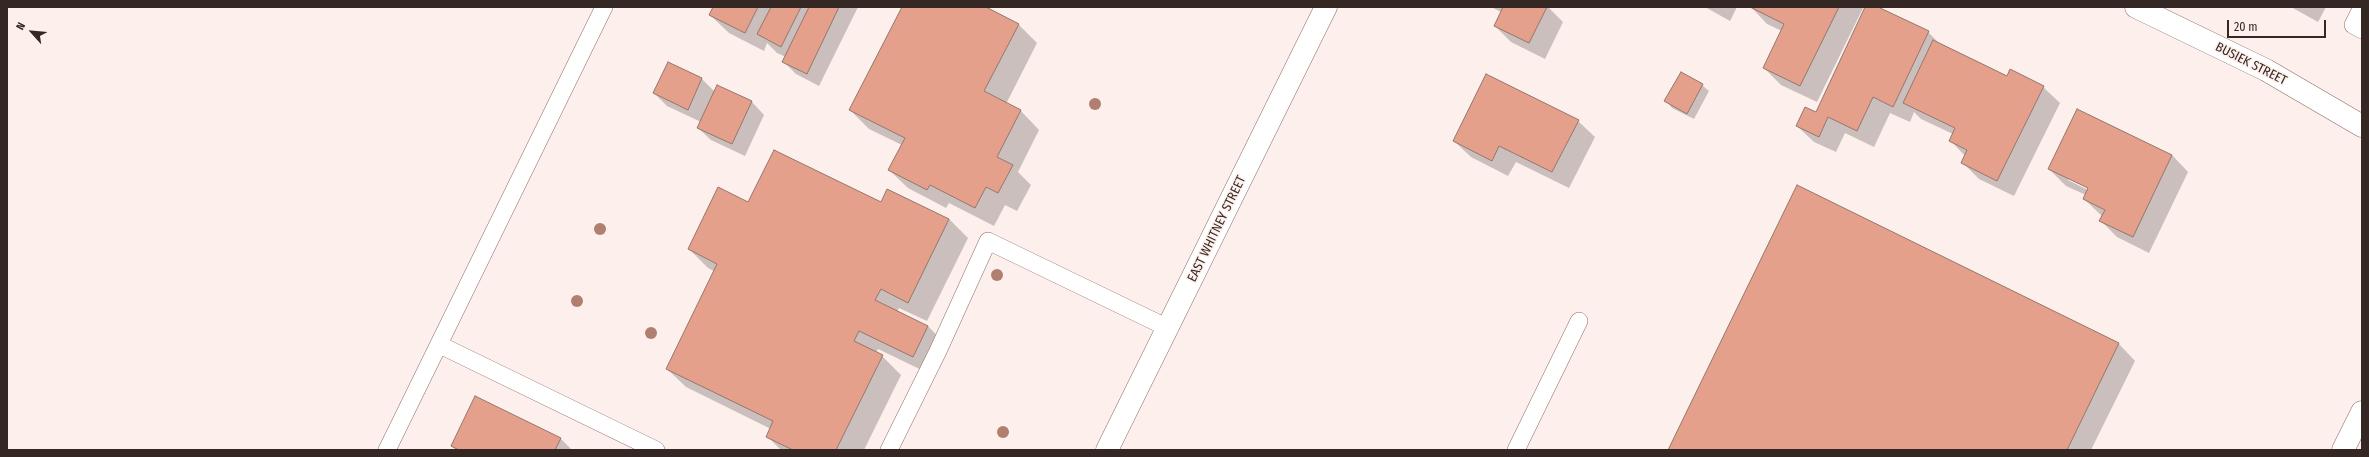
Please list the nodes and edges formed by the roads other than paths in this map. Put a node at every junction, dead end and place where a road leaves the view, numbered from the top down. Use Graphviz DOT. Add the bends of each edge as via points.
graph roads {
  1 [pos="604,7"];
  2 [pos="1326,7"];
  3 [pos="2136,7"];
  4 [pos="2362,7"];
  5 [pos="2362,30"];
  6 [pos="2362,126"];
  7 [pos="1579,321"];
  8 [pos="1168,328"];
  9 [pos="440,345"];
  10 [pos="2362,412"];
  11 [pos="387,450"];
  12 [pos="656,450"];
  13 [pos="889,450"];
  14 [pos="1107,450"];
  15 [pos="1516,450"];
  16 [pos="2343,450"];
  1 -- 9 [label="lane"];
  2 -- 8 [label="street, EAST WHITNEY STREET"];
  3 -- 6 [label="street, BUSIEK STREET" via="2266,70"];
  4 -- 5 [label="lane" via="2353,26"];
  7 -- 15 [label="lane"];
  8 -- 13 [label="lane" via="988,241"];
  8 -- 14 [label="street, EAST WHITNEY STREET"];
  9 -- 11 [label="lane"];
  9 -- 12 [label="lane"];
  10 -- 16 [label="street"];
}
